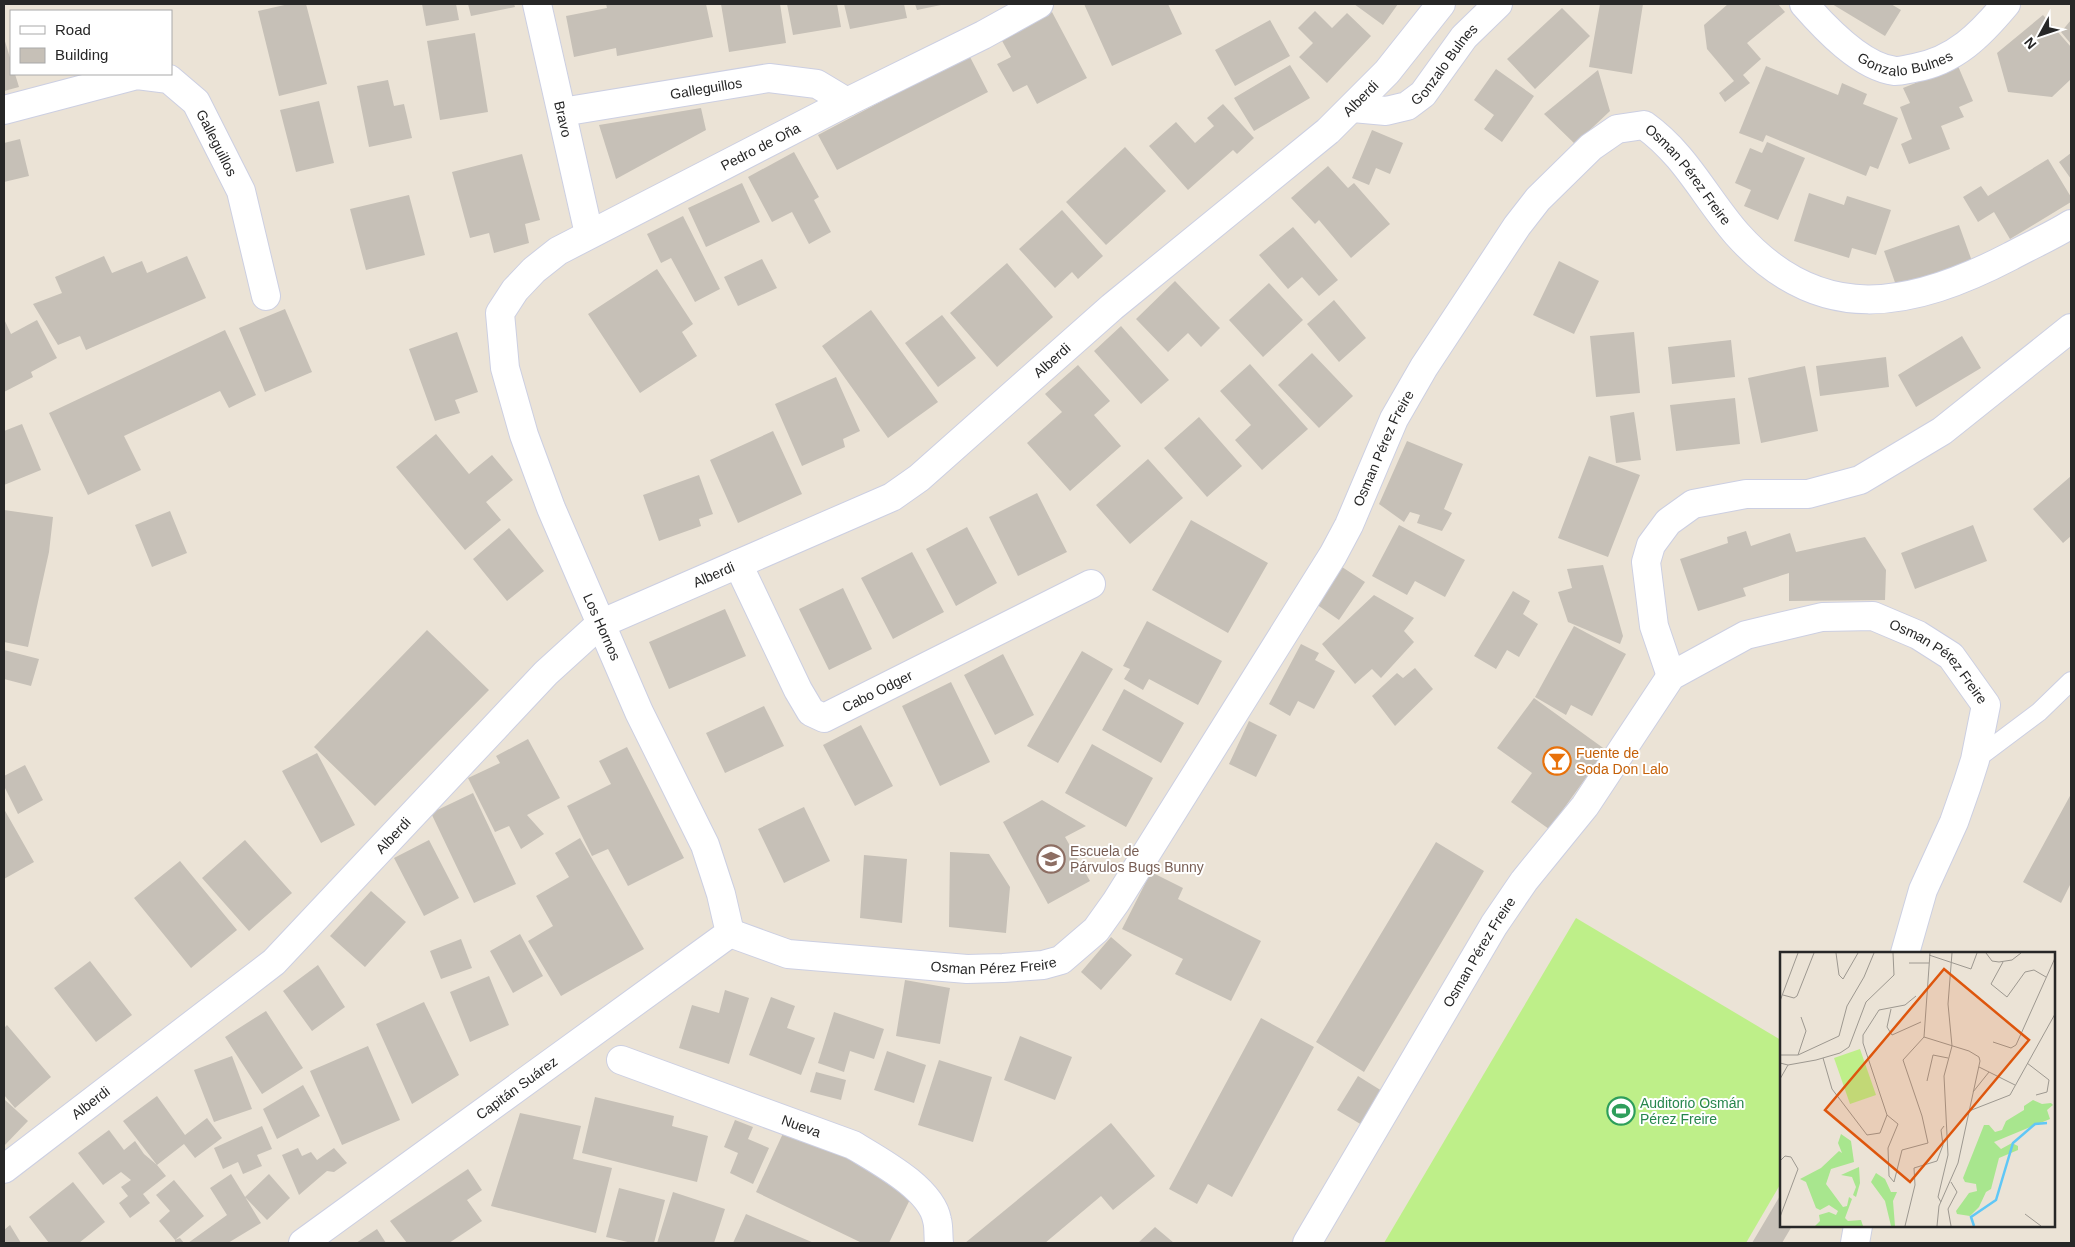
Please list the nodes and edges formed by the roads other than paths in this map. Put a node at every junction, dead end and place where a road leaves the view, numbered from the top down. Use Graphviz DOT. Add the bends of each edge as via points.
graph roads {
  1 [pos="537,4"];
  2 [pos="1035,4"];
  3 [pos="1441,4"];
  4 [pos="1498,4"];
  5 [pos="1804,4"];
  6 [pos="2006,4"];
  7 [pos="847,102"];
  8 [pos="1353,108"];
  9 [pos="4,110"];
  10 [pos="562,112"];
  11 [pos="2071,224"];
  12 [pos="589,234"];
  13 [pos="266,296"];
  14 [pos="500,313"];
  15 [pos="2071,328"];
  16 [pos="738,564"];
  17 [pos="1091,584"];
  18 [pos="600,624"];
  19 [pos="1671,676"];
  20 [pos="2071,682"];
  21 [pos="1975,760"];
  22 [pos="730,933"];
  23 [pos="1906,952"];
  24 [pos="621,1060"];
  25 [pos="4,1170"];
  26 [pos="1858,1227"];
  27 [pos="303,1243"];
  28 [pos="939,1243"];
  29 [pos="1307,1243"];
  30 [pos="1855,1243"];
  1 -- 10 [label="street, Bravo"];
  2 -- 7 [label="street, Pedro de Oña" via="983,35"];
  3 -- 8 [label="street, Alberdi" via="1387,72"];
  4 -- 8 [label="street, Gonzalo Bulnes" via="1464,37 1423,94 1407,106 1386,111"];
  5 -- 6 [label="street, Gonzalo Bulnes" via="1845,45 1869,62 1895,71 1926,66 1953,56 1974,39"];
  7 -- 10 [label="street, Galleguillos" via="817,84 769,78"];
  7 -- 12 [label="street, Pedro de Oña"];
  8 -- 16 [label="street, Alberdi" via="1112,307 919,478 892,497"];
  9 -- 13 [label="street, Galleguillos" via="137,75 169,79 196,102 241,191"];
  10 -- 12 [label="street, Bravo"];
  11 -- 22 [label="street, Osman Pérez Freire" via="1989,267 1939,287 1893,299 1860,300 1831,296 1774,268 1754,252 1665,140 1644,125 1618,129 1591,146 1538,199 1430,359 1394,420 1349,526 1333,555 1116,902 1081,945 1061,960 1044,965 967,969 788,954"];
  12 -- 14 [label="street, Pedro de Oña" via="558,251 534,270"];
  14 -- 18 [label="street, Los Hornos" via="505,368 524,435 550,508"];
  15 -- 19 [label="street" via="1942,432 1860,480 1808,494 1746,494 1693,504 1668,522 1651,545 1646,562 1654,626"];
  16 -- 17 [label="street, Cabo Odger" via="798,690 811,712 824,718"];
  16 -- 18 [label="street, Alberdi"];
  18 -- 22 [label="street, Los Hornos" via="639,712 705,845 722,894"];
  18 -- 25 [label="street, Alberdi" via="546,673 274,962"];
  19 -- 21 [label="street, Osman Pérez Freire" via="1746,635 1822,616 1873,616 1918,635 1951,656 1986,705"];
  19 -- 29 [label="street, Osman Pérez Freire" via="1585,806 1524,881 1494,925"];
  20 -- 21 [label="lane" via="2039,712"];
  21 -- 23 [label="street, Osman Pérez Freire" via="1954,822 1923,890"];
  22 -- 27 [label="street, Capitán Suárez"];
  24 -- 28 [label="street, Nueva" via="853,1145 921,1191 937,1218"];
  26 -- 30 [label="street"];
}
